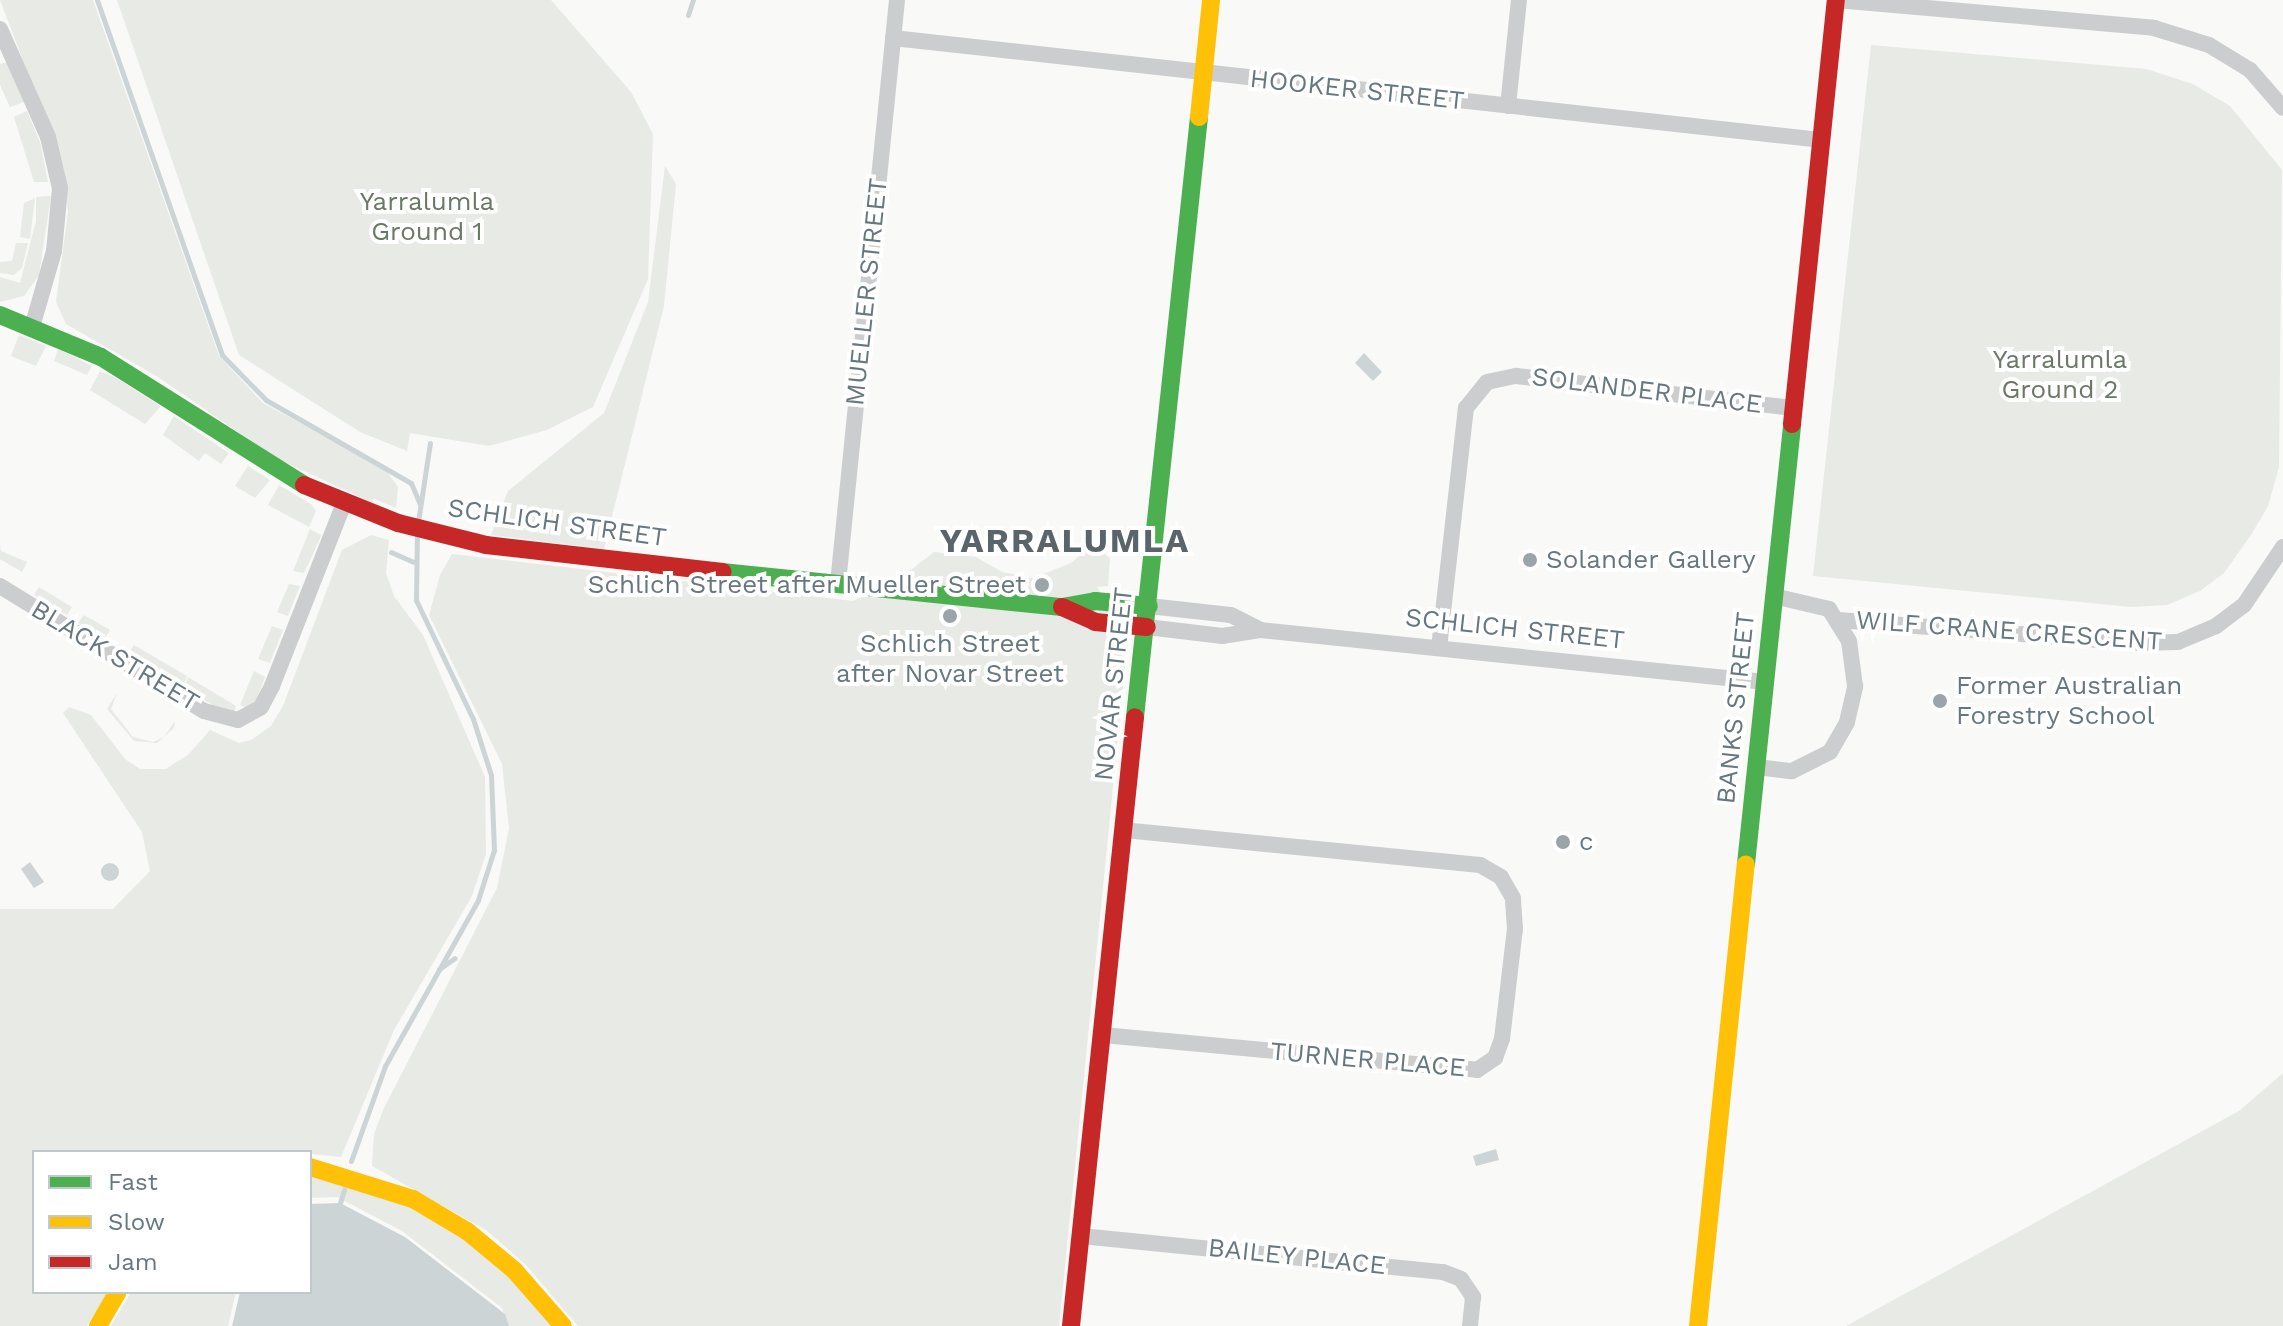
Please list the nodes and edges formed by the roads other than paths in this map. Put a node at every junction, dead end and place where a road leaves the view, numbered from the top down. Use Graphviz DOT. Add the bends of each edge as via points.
graph roads {
  1 [pos="897,0"];
  2 [pos="1211,0"];
  3 [pos="1519,0"];
  4 [pos="1836,0"];
  5 [pos="0,29"];
  6 [pos="893,38"];
  7 [pos="1204,74"];
  8 [pos="1508,106"];
  9 [pos="2283,108"];
  10 [pos="1822,140"];
  11 [pos="0,315"];
  12 [pos="32,327"];
  13 [pos="1794,408"];
  14 [pos="344,503"];
  15 [pos="2283,547"];
  16 [pos="838,583"];
  17 [pos="0,586"];
  18 [pos="1774,596"];
  19 [pos="1149,606"];
  20 [pos="1062,607"];
  21 [pos="1838,620"];
  22 [pos="1147,627"];
  23 [pos="1260,630"];
  24 [pos="1439,648"];
  25 [pos="1765,682"];
  26 [pos="1757,767"];
  27 [pos="1125,830"];
  28 [pos="1103,1035"];
  29 [pos="312,1167"];
  30 [pos="1081,1236"];
  31 [pos="117,1294"];
  32 [pos="98,1326"];
  33 [pos="563,1326"];
  34 [pos="1071,1326"];
  35 [pos="1470,1326"];
  36 [pos="1698,1326"];
  1 -- 6 [label="street, MUELLER STREET"];
  2 -- 7 [label="street, NOVAR STREET"];
  3 -- 8 [label="street"];
  4 -- 9 [label="street" via="2154,28 2209,45 2250,70"];
  4 -- 10 [label="street, BANKS STREET"];
  5 -- 12 [label="street" via="48,137 60,188 54,251"];
  6 -- 7 [label="street, HOOKER STREET"];
  6 -- 16 [label="street, MUELLER STREET"];
  7 -- 8 [label="street, HOOKER STREET"];
  7 -- 19 [label="street, NOVAR STREET"];
  8 -- 10 [label="street, HOOKER STREET"];
  10 -- 13 [label="street, BANKS STREET"];
  11 -- 12 [label="street, SCHLICH STREET"];
  12 -- 14 [label="street, SCHLICH STREET" via="113,364 271,467"];
  13 -- 18 [label="street, BANKS STREET"];
  13 -- 24 [label="street, SOLANDER PLACE" via="1516,376 1487,382 1466,408"];
  14 -- 16 [label="street, SCHLICH STREET" via="398,523 516,549"];
  14 -- 17 [label="street, BLACK STREET" via="272,686 250,717 232,720 204,711"];
  15 -- 21 [label="street, WILF CRANE CRESCENT" via="2244,605 2216,626 2178,642"];
  16 -- 20 [label="street, SCHLICH STREET"];
  18 -- 21 [label="street" via="1813,602"];
  18 -- 25 [label="street, BANKS STREET"];
  19 -- 20 [label="street, SCHLICH STREET" via="1095,601"];
  19 -- 22 [label="street, NOVAR STREET"];
  19 -- 23 [label="street, SCHLICH STREET" via="1231,615"];
  20 -- 22 [label="street, SCHLICH STREET" via="1095,622"];
  21 -- 26 [label="street" via="1849,641 1855,686 1840,737 1830,752 1806,768"];
  22 -- 23 [label="street, SCHLICH STREET" via="1222,636"];
  22 -- 27 [label="street, NOVAR STREET"];
  23 -- 24 [label="street, SCHLICH STREET"];
  24 -- 25 [label="street, SCHLICH STREET"];
  25 -- 26 [label="street, BANKS STREET"];
  26 -- 36 [label="street, BANKS STREET"];
  27 -- 28 [label="street, NOVAR STREET"];
  27 -- 28 [label="street, TURNER PLACE" via="1480,865 1513,898 1515,929 1502,1039 1495,1058 1477,1070"];
  28 -- 30 [label="street, NOVAR STREET"];
  29 -- 33 [label="street" via="413,1199 467,1231 514,1270"];
  30 -- 34 [label="street, NOVAR STREET"];
  30 -- 35 [label="street, BAILEY PLACE" via="1443,1272 1461,1279 1473,1297"];
  31 -- 32 [label="street"];
}
